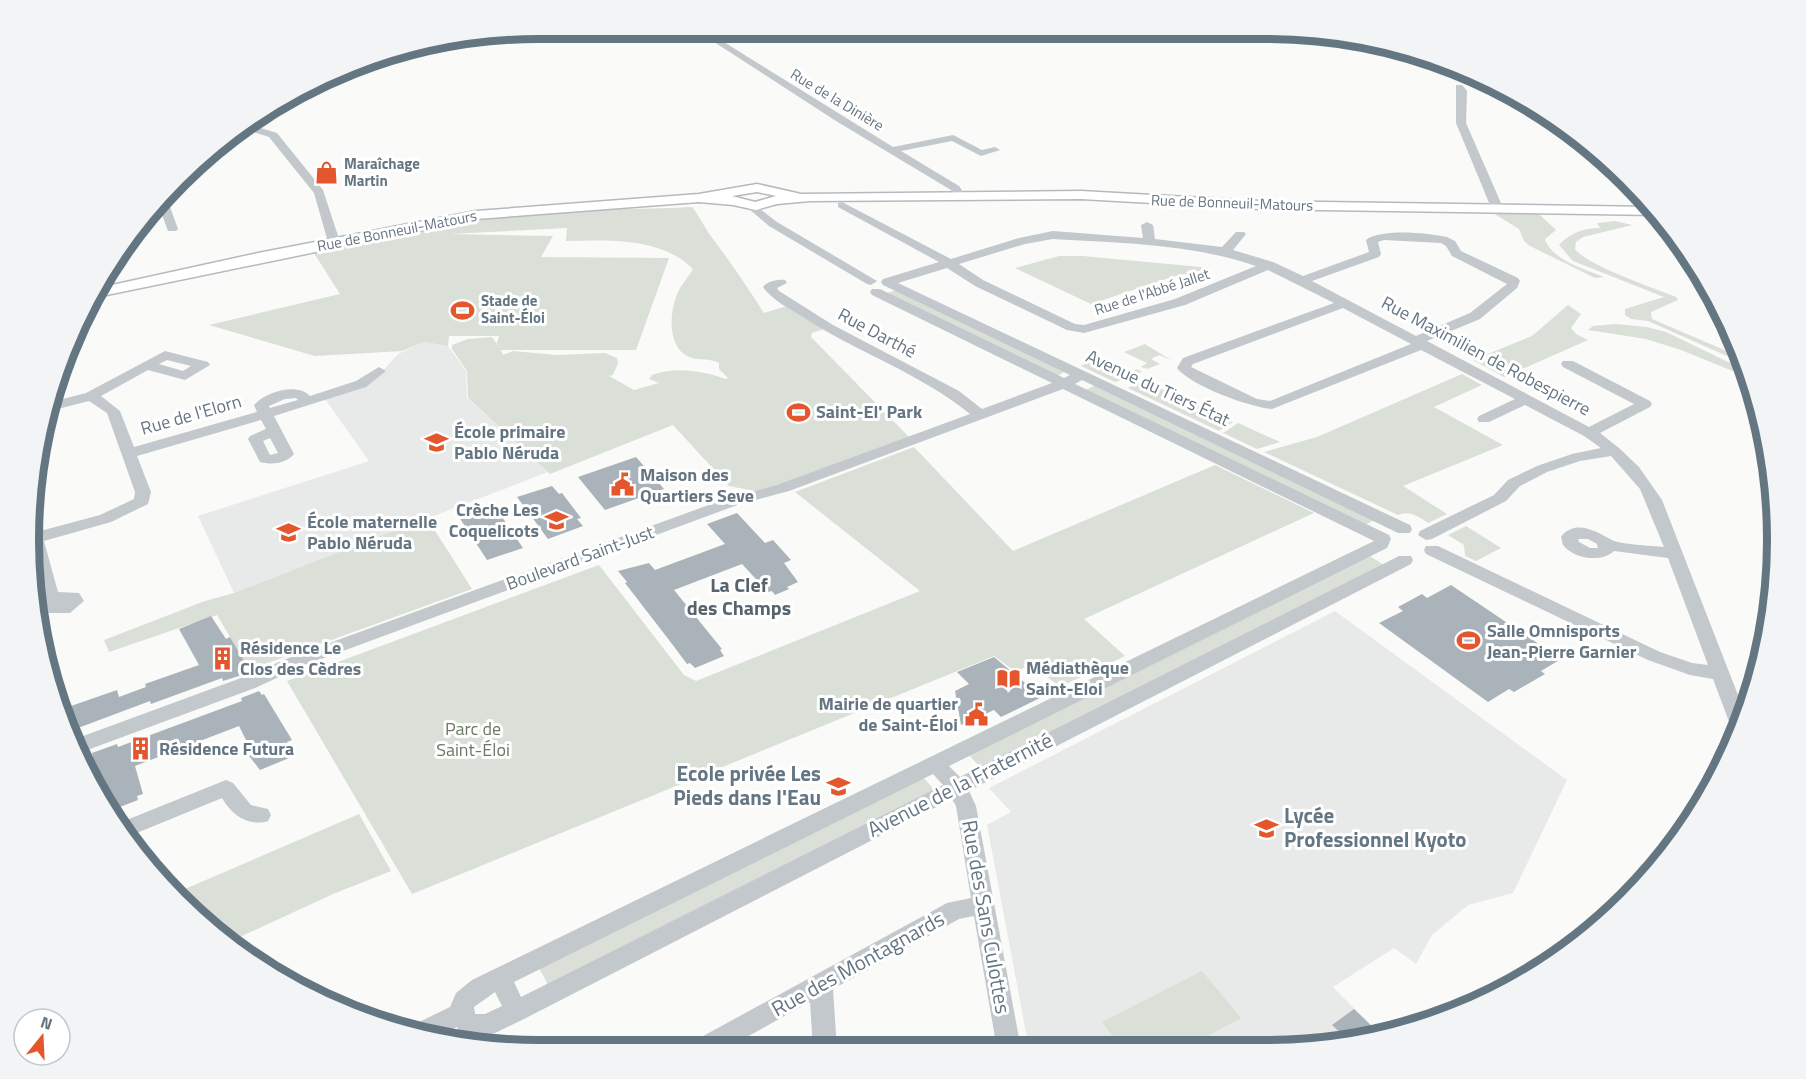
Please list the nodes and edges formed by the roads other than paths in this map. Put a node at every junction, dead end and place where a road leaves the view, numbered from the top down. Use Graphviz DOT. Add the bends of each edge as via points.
graph roads {
  1 [pos="713,39"];
  2 [pos="1459,87"];
  3 [pos="254,128"];
  4 [pos="891,150"];
  5 [pos="995,150"];
  6 [pos="960,195"];
  7 [pos="737,197"];
  8 [pos="774,199"];
  9 [pos="842,205"];
  10 [pos="752,206"];
  11 [pos="163,209"];
  12 [pos="1498,210"];
  13 [pos="1645,211"];
  14 [pos="767,219"];
  15 [pos="1052,221"];
  16 [pos="1146,225"];
  17 [pos="172,229"];
  18 [pos="1240,234"];
  19 [pos="1053,236"];
  20 [pos="334,242"];
  21 [pos="1149,242"];
  22 [pos="1225,251"];
  23 [pos="948,263"];
  24 [pos="1269,265"];
  25 [pos="1302,281"];
  26 [pos="781,283"];
  27 [pos="882,285"];
  28 [pos="105,292"];
  29 [pos="1345,303"];
  30 [pos="1419,342"];
  31 [pos="1568,364"];
  32 [pos="147,365"];
  33 [pos="379,370"];
  34 [pos="1083,374"];
  35 [pos="1066,383"];
  36 [pos="92,396"];
  37 [pos="1527,399"];
  38 [pos="58,405"];
  39 [pos="266,414"];
  40 [pos="980,415"];
  41 [pos="1484,419"];
  42 [pos="273,432"];
  43 [pos="1589,433"];
  44 [pos="1614,451"];
  45 [pos="128,454"];
  46 [pos="1404,529"];
  47 [pos="39,537"];
  48 [pos="1382,541"];
  49 [pos="1429,542"];
  50 [pos="1606,545"];
  51 [pos="1674,554"];
  52 [pos="1405,560"];
  53 [pos="40,563"];
  54 [pos="52,602"];
  55 [pos="1721,674"];
  56 [pos="1736,713"];
  57 [pos="83,744"];
  58 [pos="936,765"];
  59 [pos="957,787"];
  60 [pos="261,815"];
  61 [pos="130,827"];
  62 [pos="984,905"];
  63 [pos="500,978"];
  64 [pos="821,984"];
  65 [pos="516,1011"];
  66 [pos="467,1027"];
  67 [pos="443,1030"];
  68 [pos="719,1040"];
  69 [pos="824,1040"];
  70 [pos="1007,1040"];
  1 -- 4 [label="street, Rue de la Dinière"];
  2 -- 12 [label="street" via="1461,123"];
  3 -- 20 [label="street" via="275,138 319,192"];
  4 -- 5 [label="street" via="953,138 981,153"];
  4 -- 6 [label="street, Rue de la Dinière" via="955,188"];
  6 -- 8 [label="main road, Rue de Bonneuil-Matours"];
  6 -- 12 [label="main road, Rue de Bonneuil-Matours" via="1081,195 1209,203"];
  7 -- 8 [label="main road" via="757,188"];
  7 -- 10 [label="main road"];
  7 -- 20 [label="main road, Rue de Bonneuil-Matours" via="476,215"];
  8 -- 10 [label="main road"];
  8 -- 14 [label="street"];
  9 -- 23 [label="street, Rue de l'Abbé Jallet"];
  10 -- 14 [label="street, Avenue du Tiers État"];
  11 -- 17 [label="street"];
  12 -- 13 [label="main road, Rue de Bonneuil-Matours"];
  14 -- 27 [label="street, Avenue du Tiers État"];
  15 -- 19 [label="street"];
  16 -- 21 [label="street"];
  18 -- 22 [label="street"];
  19 -- 21 [label="street, Rue Maximilien de Robespierre"];
  19 -- 23 [label="street, Rue Maximilien de Robespierre"];
  20 -- 28 [label="main road, Rue de Bonneuil-Matours"];
  21 -- 22 [label="street, Rue Maximilien de Robespierre"];
  22 -- 24 [label="street, Rue Maximilien de Robespierre"];
  23 -- 24 [label="street, Rue de l'Abbé Jallet" via="1002,294 1084,329 1180,302"];
  23 -- 27 [label="street, Rue Maximilien de Robespierre"];
  24 -- 25 [label="street, Rue Maximilien de Robespierre"];
  25 -- 29 [label="street, Rue Maximilien de Robespierre"];
  25 -- 30 [label="street" via="1375,254 1372,240 1383,236 1443,240 1456,253 1514,281 1475,316"];
  26 -- 40 [label="street, Rue Darthé" via="770,287 775,294 828,328 954,394"];
  27 -- 34 [label="street, Avenue du Tiers État"];
  27 -- 35 [label="street, Avenue du Tiers État"];
  29 -- 30 [label="street, Rue Maximilien de Robespierre"];
  29 -- 30 [label="street" via="1188,361 1184,368 1254,403 1272,405"];
  30 -- 37 [label="street, Rue Maximilien de Robespierre"];
  31 -- 43 [label="street" via="1645,404"];
  32 -- 32 [label="street" via="165,355 203,365 185,376"];
  32 -- 36 [label="street"];
  33 -- 39 [label="street, Rue de l'Elorn" via="353,388"];
  34 -- 35 [label="street, Boulevard Saint-Just"];
  34 -- 46 [label="street, Avenue du Tiers État"];
  35 -- 40 [label="street, Boulevard Saint-Just"];
  35 -- 48 [label="street, Avenue du Tiers État"];
  36 -- 38 [label="street"];
  36 -- 45 [label="street" via="113,411"];
  37 -- 41 [label="street"];
  37 -- 43 [label="street, Rue Maximilien de Robespierre"];
  39 -- 42 [label="street, Rue de l'Elorn"];
  39 -- 45 [label="street, Rue de l'Elorn"];
  40 -- 57 [label="street, Boulevard Saint-Just" via="783,488 734,501"];
  43 -- 44 [label="street, Rue Maximilien de Robespierre"];
  44 -- 49 [label="street, Avenue de la Fraternité" via="1577,457 1542,469 1514,483 1500,498"];
  44 -- 51 [label="street, Rue Maximilien de Robespierre" via="1648,489"];
  45 -- 47 [label="street" via="143,492 142,501"];
  46 -- 48 [label="street, Avenue de la Fraternité"];
  46 -- 49 [label="street, Avenue du Tiers État" via="1416,529"];
  48 -- 52 [label="street, Avenue du Tiers État"];
  48 -- 58 [label="street, Avenue de la Fraternité"];
  49 -- 52 [label="street, Avenue de la Fraternité" via="1414,559"];
  49 -- 55 [label="street, Avenue du Tiers État" via="1654,656 1690,669"];
  50 -- 51 [label="street"];
  51 -- 55 [label="street, Rue Maximilien de Robespierre"];
  52 -- 59 [label="street, Avenue de la Fraternité"];
  53 -- 54 [label="street"];
  55 -- 56 [label="street, Rue Maximilien de Robespierre"];
  58 -- 59 [label="street"];
  58 -- 63 [label="street, Avenue de la Fraternité"];
  59 -- 62 [label="street, Rue des Sans Culottes" via="968,813"];
  59 -- 65 [label="street, Avenue de la Fraternité"];
  60 -- 61 [label="street" via="240,810 226,788"];
  62 -- 64 [label="street, Rue des Montagnards" via="955,910"];
  62 -- 70 [label="street, Rue des Sans Culottes"];
  63 -- 65 [label="street"];
  63 -- 66 [label="street, Avenue de la Fraternité" via="464,1001"];
  64 -- 68 [label="street, Rue des Montagnards"];
  64 -- 69 [label="street"];
  65 -- 66 [label="street, Avenue de la Fraternité" via="486,1025"];
  66 -- 67 [label="street, Avenue de la Fraternité"];
}
